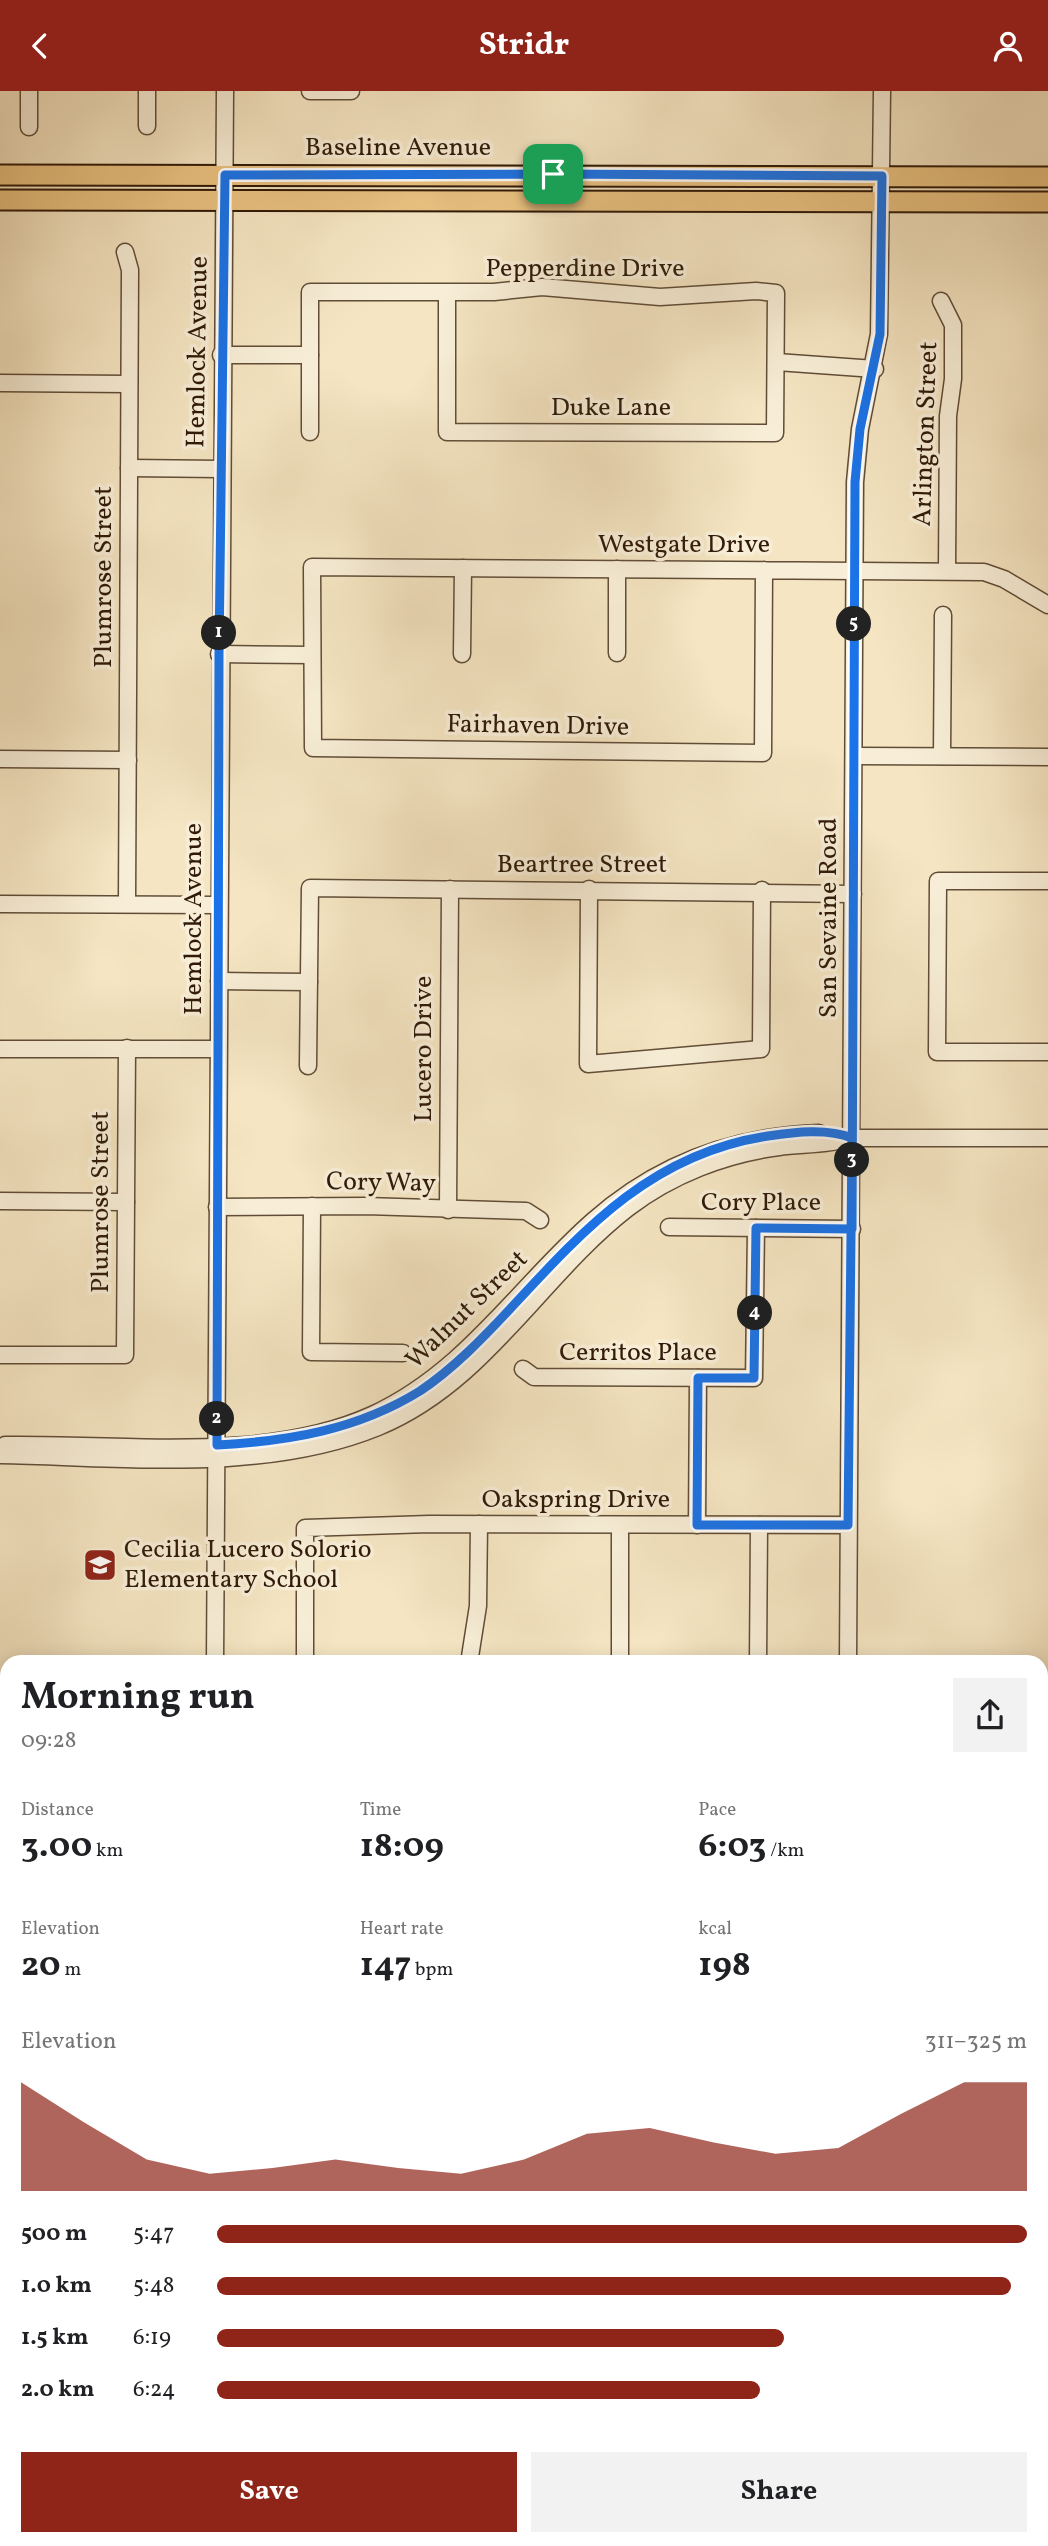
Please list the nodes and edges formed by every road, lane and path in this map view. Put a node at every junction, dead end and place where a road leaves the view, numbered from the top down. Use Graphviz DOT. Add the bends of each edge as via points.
graph roads {
  1 [pos="29,91"];
  2 [pos="147,91"];
  3 [pos="225,91"];
  4 [pos="310,91"];
  5 [pos="351,91"];
  6 [pos="882,91"];
  7 [pos="147,126"];
  8 [pos="29,127"];
  9 [pos="0,175"];
  10 [pos="225,175"];
  11 [pos="882,176"];
  12 [pos="1048,177"];
  13 [pos="0,199"];
  14 [pos="225,200"];
  15 [pos="882,201"];
  16 [pos="1048,202"];
  17 [pos="125,252"];
  18 [pos="447,293"];
  19 [pos="941,301"];
  20 [pos="221,355"];
  21 [pos="310,355"];
  22 [pos="776,362"];
  23 [pos="875,369"];
  24 [pos="0,383"];
  25 [pos="129,384"];
  26 [pos="310,432"];
  27 [pos="129,468"];
  28 [pos="221,469"];
  29 [pos="463,568"];
  30 [pos="617,569"];
  31 [pos="764,570"];
  32 [pos="854,571"];
  33 [pos="947,571"];
  34 [pos="1048,605"];
  35 [pos="943,615"];
  36 [pos="617,653"];
  37 [pos="219,654"];
  38 [pos="462,654"];
  39 [pos="312,655"];
  40 [pos="855,756"];
  41 [pos="942,756"];
  42 [pos="1048,757"];
  43 [pos="0,759"];
  44 [pos="128,760"];
  45 [pos="1048,881"];
  46 [pos="450,889"];
  47 [pos="589,889"];
  48 [pos="762,890"];
  49 [pos="853,894"];
  50 [pos="0,904"];
  51 [pos="127,904"];
  52 [pos="219,905"];
  53 [pos="219,981"];
  54 [pos="309,982"];
  55 [pos="127,1048"];
  56 [pos="0,1049"];
  57 [pos="218,1049"];
  58 [pos="1048,1052"];
  59 [pos="309,1066"];
  60 [pos="852,1138"];
  61 [pos="1048,1138"];
  62 [pos="0,1201"];
  63 [pos="126,1202"];
  64 [pos="312,1206"];
  65 [pos="218,1207"];
  66 [pos="448,1210"];
  67 [pos="540,1220"];
  68 [pos="669,1227"];
  69 [pos="756,1228"];
  70 [pos="852,1229"];
  71 [pos="402,1353"];
  72 [pos="0,1355"];
  73 [pos="523,1369"];
  74 [pos="698,1378"];
  75 [pos="0,1445"];
  76 [pos="217,1451"];
  77 [pos="0,1455"];
  78 [pos="479,1524"];
  79 [pos="620,1525"];
  80 [pos="697,1525"];
  81 [pos="759,1525"];
  82 [pos="848,1525"];
  83 [pos="215,1655"];
  84 [pos="305,1655"];
  85 [pos="470,1655"];
  86 [pos="620,1655"];
  87 [pos="758,1655"];
  88 [pos="848,1655"];
  1 -- 8 [label="street"];
  2 -- 7 [label="street"];
  3 -- 10 [label="street, Hemlock Avenue"];
  4 -- 5 [label="street"];
  6 -- 11 [label="street, San Sevaine Road"];
  9 -- 10 [label="main road, Baseline Avenue"];
  10 -- 11 [label="main road, Baseline Avenue"];
  10 -- 14 [label="street, Hemlock Avenue"];
  11 -- 12 [label="main road, Baseline Avenue"];
  11 -- 15 [label="street, San Sevaine Road"];
  13 -- 14 [label="main road, Baseline Avenue"];
  14 -- 15 [label="main road, Baseline Avenue"];
  14 -- 20 [label="street, Hemlock Avenue"];
  15 -- 16 [label="main road, Baseline Avenue"];
  15 -- 23 [label="street, San Sevaine Road" via="882,294"];
  17 -- 25 [label="street, Plumrose Street" via="130,269"];
  18 -- 21 [label="street, Pepperdine Drive" via="310,292"];
  18 -- 22 [label="street, Pepperdine Drive" via="542,287 660,297 776,293"];
  18 -- 22 [label="street, Duke Lane" via="447,432 775,433"];
  19 -- 33 [label="street, Arlington Street" via="953,325"];
  20 -- 21 [label="street"];
  20 -- 28 [label="street, Hemlock Avenue"];
  21 -- 26 [label="street"];
  22 -- 23 [label="street"];
  23 -- 32 [label="street, San Sevaine Road" via="859,442"];
  24 -- 25 [label="street"];
  25 -- 27 [label="street, Plumrose Street"];
  27 -- 28 [label="street"];
  27 -- 44 [label="street, Plumrose Street"];
  28 -- 37 [label="street, Hemlock Avenue"];
  29 -- 30 [label="street, Westgate Drive"];
  29 -- 38 [label="street"];
  29 -- 39 [label="street, Westgate Drive" via="312,568"];
  30 -- 31 [label="street, Westgate Drive"];
  30 -- 36 [label="street"];
  31 -- 32 [label="street, Westgate Drive"];
  31 -- 39 [label="street, Fairhaven Drive" via="763,753 313,748"];
  32 -- 33 [label="street, Westgate Drive"];
  32 -- 40 [label="street, San Sevaine Road"];
  33 -- 34 [label="street, Westgate Drive" via="984,572"];
  35 -- 41 [label="street"];
  37 -- 39 [label="street"];
  37 -- 52 [label="street, Hemlock Avenue"];
  40 -- 41 [label="street"];
  40 -- 49 [label="street, San Sevaine Road"];
  41 -- 42 [label="street"];
  43 -- 44 [label="street"];
  44 -- 51 [label="street, Plumrose Street"];
  45 -- 58 [label="street" via="938,881 937,1052"];
  46 -- 47 [label="street, Beartree Street"];
  46 -- 54 [label="street, Beartree Street" via="310,888"];
  46 -- 66 [label="street, Lucero Drive"];
  47 -- 48 [label="street, Beartree Street"];
  47 -- 48 [label="street" via="588,1063 761,1049"];
  48 -- 49 [label="street, Beartree Street"];
  49 -- 60 [label="street, San Sevaine Road"];
  50 -- 51 [label="street"];
  51 -- 52 [label="street"];
  52 -- 53 [label="street, Hemlock Avenue"];
  53 -- 54 [label="street"];
  53 -- 57 [label="street, Hemlock Avenue"];
  54 -- 59 [label="street"];
  55 -- 56 [label="street"];
  55 -- 57 [label="street"];
  55 -- 63 [label="street, Plumrose Street"];
  57 -- 65 [label="street, Hemlock Avenue"];
  60 -- 61 [label="street"];
  60 -- 70 [label="street, San Sevaine Road"];
  60 -- 76 [label="street" via="728,1157 648,1195 592,1240 466,1371 380,1426 325,1445 266,1455"];
  62 -- 63 [label="street"];
  63 -- 72 [label="street, Plumrose Street" via="125,1355"];
  64 -- 65 [label="street, Cory Way"];
  64 -- 66 [label="street, Cory Way"];
  64 -- 71 [label="street" via="311,1352"];
  65 -- 76 [label="street, Hemlock Avenue"];
  66 -- 67 [label="street, Cory Way" via="526,1211"];
  68 -- 69 [label="street, Cory Place"];
  69 -- 70 [label="street, Cory Place"];
  69 -- 74 [label="street, Cerritos Place" via="754,1378"];
  70 -- 82 [label="street, San Sevaine Road"];
  73 -- 74 [label="street, Cerritos Place" via="534,1377"];
  74 -- 80 [label="street"];
  75 -- 76 [label="street"];
  76 -- 77 [label="street"];
  76 -- 83 [label="street, Hemlock Avenue"];
  78 -- 79 [label="street, Oakspring Drive"];
  78 -- 84 [label="street, Oakspring Drive" via="305,1528"];
  78 -- 85 [label="street" via="478,1606"];
  79 -- 80 [label="street, Oakspring Drive"];
  79 -- 86 [label="street"];
  80 -- 81 [label="street, Oakspring Drive"];
  81 -- 82 [label="street, Oakspring Drive"];
  81 -- 87 [label="street"];
  82 -- 88 [label="street, San Sevaine Road"];
}
